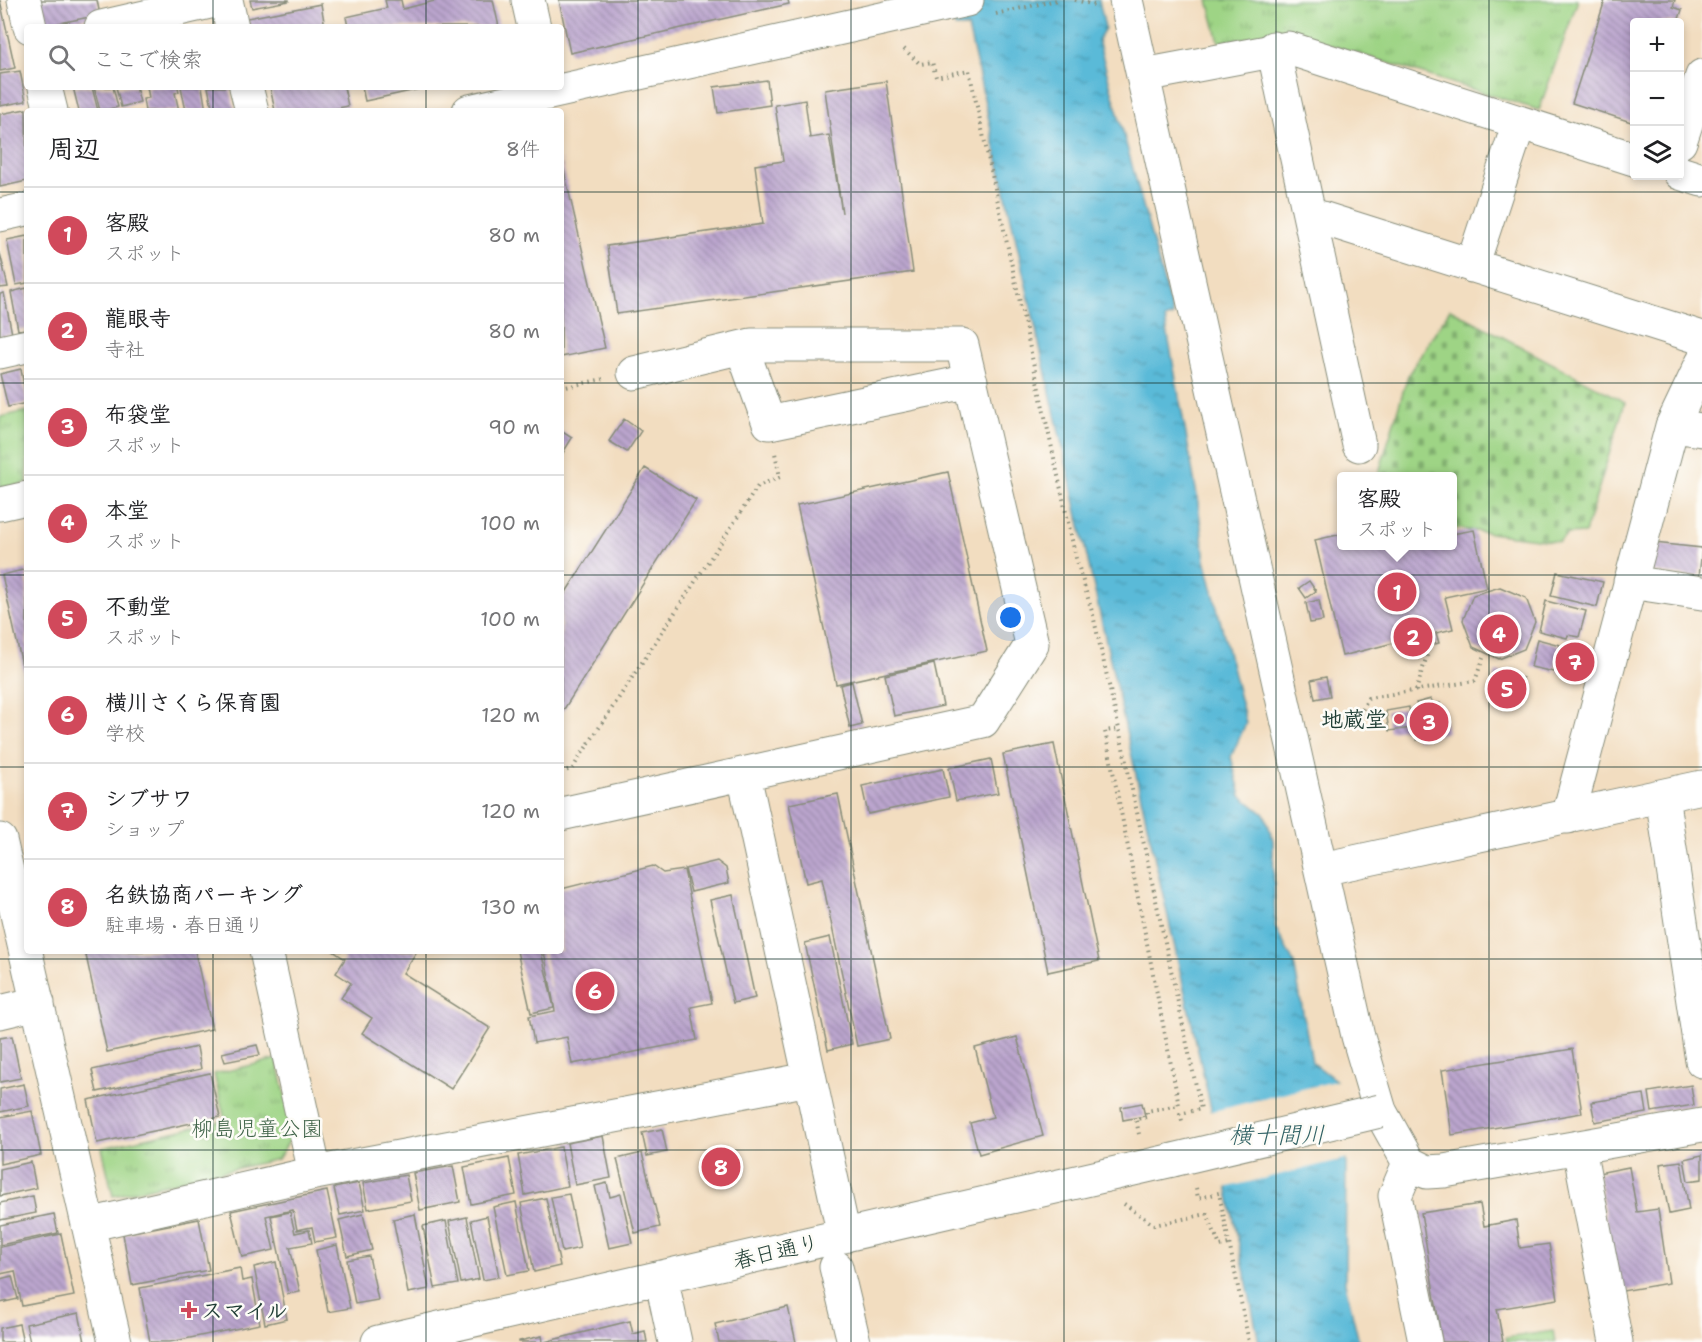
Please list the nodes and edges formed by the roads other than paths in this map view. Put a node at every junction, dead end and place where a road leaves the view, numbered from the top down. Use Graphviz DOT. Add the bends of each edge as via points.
graph roads {
  1 [pos="24,0"];
  2 [pos="219,0"];
  3 [pos="226,0"];
  4 [pos="528,0"];
  5 [pos="967,0"];
  6 [pos="1126,0"];
  7 [pos="29,24"];
  8 [pos="114,24"];
  9 [pos="231,24"];
  10 [pos="533,24"];
  11 [pos="1273,48"];
  12 [pos="1144,75"];
  13 [pos="1702,76"];
  14 [pos="564,86"];
  15 [pos="46,90"];
  16 [pos="247,90"];
  17 [pos="546,90"];
  18 [pos="50,108"];
  19 [pos="251,108"];
  20 [pos="480,108"];
  21 [pos="1519,123"];
  22 [pos="1684,130"];
  23 [pos="1630,157"];
  24 [pos="1684,174"];
  25 [pos="1702,180"];
  26 [pos="24,210"];
  27 [pos="1309,214"];
  28 [pos="0,215"];
  29 [pos="1472,266"];
  30 [pos="1702,338"];
  31 [pos="24,347"];
  32 [pos="742,348"];
  33 [pos="0,352"];
  34 [pos="1702,363"];
  35 [pos="634,373"];
  36 [pos="971,381"];
  37 [pos="1687,428"];
  38 [pos="1359,445"];
  39 [pos="24,499"];
  40 [pos="0,504"];
  41 [pos="1630,582"];
  42 [pos="1702,593"];
  43 [pos="744,776"];
  44 [pos="1702,787"];
  45 [pos="1662,796"];
  46 [pos="564,813"];
  47 [pos="1568,817"];
  48 [pos="0,840"];
  49 [pos="1322,869"];
  50 [pos="24,943"];
  51 [pos="27,954"];
  52 [pos="267,954"];
  53 [pos="38,1003"];
  54 [pos="0,1012"];
  55 [pos="1702,1061"];
  56 [pos="809,1079"];
  57 [pos="1380,1111"];
  58 [pos="1702,1125"];
  59 [pos="1579,1148"];
  60 [pos="1409,1163"];
  61 [pos="315,1173"];
  62 [pos="88,1225"];
  63 [pos="844,1236"];
  64 [pos="836,1267"];
  65 [pos="661,1278"];
  66 [pos="453,1334"];
  67 [pos="115,1342"];
  68 [pos="378,1342"];
  69 [pos="675,1342"];
  70 [pos="854,1342"];
  71 [pos="1425,1342"];
  72 [pos="1616,1342"];
  1 -- 7 [label="street"];
  2 -- 8 [label="street"];
  3 -- 9 [label="street"];
  4 -- 10 [label="street"];
  5 -- 14 [label="street"];
  6 -- 12 [label="street"];
  11 -- 12 [label="street"];
  11 -- 21 [label="street" via="1288,48"];
  11 -- 27 [label="street"];
  12 -- 49 [label="street"];
  13 -- 22 [label="street"];
  15 -- 18 [label="street"];
  16 -- 19 [label="street"];
  17 -- 20 [label="street"];
  21 -- 23 [label="street"];
  21 -- 29 [label="street"];
  24 -- 25 [label="street"];
  26 -- 28 [label="street"];
  27 -- 29 [label="street"];
  27 -- 38 [label="street"];
  29 -- 30 [label="street"];
  31 -- 33 [label="street"];
  32 -- 35 [label="street"];
  32 -- 36 [label="street" via="962,345"];
  32 -- 36 [label="street" via="769,423"];
  34 -- 37 [label="street"];
  36 -- 43 [label="street" via="1032,644 983,722"];
  37 -- 41 [label="street"];
  39 -- 40 [label="street"];
  41 -- 42 [label="street"];
  41 -- 47 [label="street"];
  43 -- 46 [label="street"];
  43 -- 56 [label="street"];
  44 -- 45 [label="street"];
  45 -- 47 [label="street"];
  45 -- 55 [label="street"];
  47 -- 49 [label="street"];
  48 -- 50 [label="street"];
  49 -- 57 [label="street" via="1358,1036"];
  51 -- 53 [label="street"];
  52 -- 61 [label="street"];
  53 -- 54 [label="street"];
  53 -- 62 [label="street"];
  56 -- 61 [label="street"];
  56 -- 63 [label="street"];
  57 -- 60 [label="street"];
  57 -- 63 [label="street, 春日通り, bridge"];
  58 -- 59 [label="street"];
  59 -- 60 [label="street" via="1444,1171 1427,1172"];
  59 -- 72 [label="street"];
  60 -- 71 [label="street" via="1395,1196"];
  61 -- 62 [label="street"];
  62 -- 67 [label="street"];
  63 -- 65 [label="street, 春日通り"];
  64 -- 70 [label="street"];
  65 -- 66 [label="street, 春日通り"];
  65 -- 69 [label="street"];
  66 -- 68 [label="street, 春日通り"];
}
